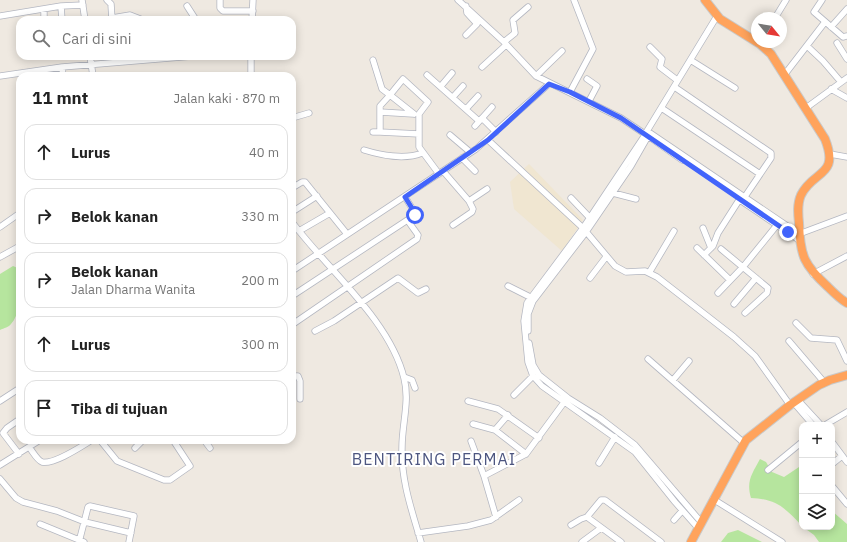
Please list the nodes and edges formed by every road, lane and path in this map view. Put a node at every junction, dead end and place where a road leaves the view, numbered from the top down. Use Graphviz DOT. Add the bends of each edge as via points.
graph roads {
  1 [pos="107,0"];
  2 [pos="220,0"];
  3 [pos="252,0"];
  4 [pos="256,0"];
  5 [pos="458,0"];
  6 [pos="574,0"];
  7 [pos="705,0"];
  8 [pos="786,0"];
  9 [pos="822,0"];
  10 [pos="82,3"];
  11 [pos="61,6"];
  12 [pos="188,6"];
  13 [pos="466,6"];
  14 [pos="528,6"];
  15 [pos="847,9"];
  16 [pos="44,10"];
  17 [pos="252,11"];
  18 [pos="779,12"];
  19 [pos="0,16"];
  20 [pos="44,16"];
  21 [pos="62,16"];
  22 [pos="84,16"];
  23 [pos="112,16"];
  24 [pos="194,16"];
  25 [pos="252,16"];
  26 [pos="256,16"];
  27 [pos="718,18"];
  28 [pos="825,22"];
  29 [pos="831,27"];
  30 [pos="466,35"];
  31 [pos="847,36"];
  32 [pos="751,37"];
  33 [pos="837,43"];
  34 [pos="505,44"];
  35 [pos="807,46"];
  36 [pos="650,47"];
  37 [pos="766,48"];
  38 [pos="562,51"];
  39 [pos="847,59"];
  40 [pos="90,60"];
  41 [pos="114,60"];
  42 [pos="251,60"];
  43 [pos="255,60"];
  44 [pos="373,60"];
  45 [pos="692,61"];
  46 [pos="91,65"];
  47 [pos="62,67"];
  48 [pos="482,67"];
  49 [pos="28,72"];
  50 [pos="63,72"];
  51 [pos="92,72"];
  52 [pos="251,72"];
  53 [pos="255,72"];
  54 [pos="452,73"];
  55 [pos="16,74"];
  56 [pos="407,74"];
  57 [pos="785,74"];
  58 [pos="427,75"];
  59 [pos="0,76"];
  60 [pos="536,76"];
  61 [pos="847,78"];
  62 [pos="587,79"];
  63 [pos="403,80"];
  64 [pos="677,80"];
  65 [pos="841,82"];
  66 [pos="549,84"];
  67 [pos="441,86"];
  68 [pos="463,86"];
  69 [pos="676,88"];
  70 [pos="735,88"];
  71 [pos="831,89"];
  72 [pos="570,92"];
  73 [pos="390,95"];
  74 [pos="478,96"];
  75 [pos="453,97"];
  76 [pos="847,98"];
  77 [pos="589,101"];
  78 [pos="492,107"];
  79 [pos="806,108"];
  80 [pos="466,109"];
  81 [pos="663,109"];
  82 [pos="380,112"];
  83 [pos="309,113"];
  84 [pos="417,114"];
  85 [pos="296,117"];
  86 [pos="479,121"];
  87 [pos="373,132"];
  88 [pos="380,132"];
  89 [pos="496,132"];
  90 [pos="419,134"];
  91 [pos="647,134"];
  92 [pos="450,135"];
  93 [pos="488,140"];
  94 [pos="364,150"];
  95 [pos="422,152"];
  96 [pos="470,152"];
  97 [pos="830,154"];
  98 [pos="847,156"];
  99 [pos="462,158"];
  100 [pos="475,171"];
  101 [pos="441,173"];
  102 [pos="760,174"];
  103 [pos="296,186"];
  104 [pos="487,189"];
  105 [pos="613,193"];
  106 [pos="317,196"];
  107 [pos="405,197"];
  108 [pos="571,198"];
  109 [pos="742,198"];
  110 [pos="636,199"];
  111 [pos="469,201"];
  112 [pos="296,209"];
  113 [pos="330,213"];
  114 [pos="16,216"];
  115 [pos="847,216"];
  116 [pos="590,218"];
  117 [pos="16,220"];
  118 [pos="408,221"];
  119 [pos="453,225"];
  120 [pos="777,225"];
  121 [pos="296,226"];
  122 [pos="0,227"];
  123 [pos="703,228"];
  124 [pos="584,230"];
  125 [pos="0,231"];
  126 [pos="300,231"];
  127 [pos="674,231"];
  128 [pos="347,234"];
  129 [pos="799,237"];
  130 [pos="16,248"];
  131 [pos="697,248"];
  132 [pos="711,248"];
  133 [pos="721,249"];
  134 [pos="318,253"];
  135 [pos="704,255"];
  136 [pos="847,256"];
  137 [pos="0,257"];
  138 [pos="606,257"];
  139 [pos="743,267"];
  140 [pos="296,268"];
  141 [pos="332,270"];
  142 [pos="649,272"];
  143 [pos="813,274"];
  144 [pos="590,278"];
  145 [pos="756,278"];
  146 [pos="730,280"];
  147 [pos="347,286"];
  148 [pos="508,286"];
  149 [pos="426,290"];
  150 [pos="296,293"];
  151 [pos="718,293"];
  152 [pos="530,297"];
  153 [pos="361,302"];
  154 [pos="847,303"];
  155 [pos="734,304"];
  156 [pos="745,313"];
  157 [pos="296,322"];
  158 [pos="796,323"];
  159 [pos="315,331"];
  160 [pos="789,341"];
  161 [pos="648,359"];
  162 [pos="689,361"];
  163 [pos="847,361"];
  164 [pos="531,366"];
  165 [pos="847,375"];
  166 [pos="296,376"];
  167 [pos="533,376"];
  168 [pos="404,377"];
  169 [pos="673,380"];
  170 [pos="824,382"];
  171 [pos="415,388"];
  172 [pos="16,391"];
  173 [pos="514,395"];
  174 [pos="300,399"];
  175 [pos="0,401"];
  176 [pos="468,401"];
  177 [pos="565,401"];
  178 [pos="794,403"];
  179 [pos="847,412"];
  180 [pos="508,415"];
  181 [pos="600,418"];
  182 [pos="16,422"];
  183 [pos="810,422"];
  184 [pos="817,422"];
  185 [pos="830,422"];
  186 [pos="473,424"];
  187 [pos="596,424"];
  188 [pos="495,430"];
  189 [pos="1,431"];
  190 [pos="615,437"];
  191 [pos="539,438"];
  192 [pos="471,441"];
  193 [pos="34,444"];
  194 [pos="85,444"];
  195 [pos="103,444"];
  196 [pos="139,444"];
  197 [pos="175,444"];
  198 [pos="207,444"];
  199 [pos="744,444"];
  200 [pos="799,444"];
  201 [pos="835,446"];
  202 [pos="29,447"];
  203 [pos="135,448"];
  204 [pos="210,448"];
  205 [pos="19,454"];
  206 [pos="526,454"];
  207 [pos="842,456"];
  208 [pos="835,462"];
  209 [pos="847,462"];
  210 [pos="599,463"];
  211 [pos="0,464"];
  212 [pos="768,470"];
  213 [pos="484,476"];
  214 [pos="0,480"];
  215 [pos="835,490"];
  216 [pos="714,499"];
  217 [pos="519,500"];
  218 [pos="847,504"];
  219 [pos="682,511"];
  220 [pos="496,517"];
  221 [pos="587,517"];
  222 [pos="674,520"];
  223 [pos="85,522"];
  224 [pos="40,524"];
  225 [pos="571,525"];
  226 [pos="700,525"];
  227 [pos="602,528"];
  228 [pos="131,533"];
  229 [pos="418,533"];
  230 [pos="81,542"];
  231 [pos="128,542"];
  232 [pos="421,542"];
  233 [pos="582,542"];
  234 [pos="621,542"];
  235 [pos="661,542"];
  236 [pos="691,542"];
  237 [pos="782,542"];
  1 -- 23 [label="street" via="111,4"];
  2 -- 17 [label="street" via="220,8 223,11"];
  3 -- 17 [label="street"];
  4 -- 26 [label="street"];
  5 -- 13 [label="street"];
  6 -- 72 [label="street" via="593,49"];
  7 -- 27 [label="highway"];
  8 -- 18 [label="street"];
  9 -- 28 [label="street" via="814,12"];
  10 -- 11 [label="street"];
  10 -- 22 [label="street"];
  11 -- 16 [label="street"];
  11 -- 21 [label="street"];
  12 -- 24 [label="street"];
  13 -- 30 [label="street" via="467,13 477,24"];
  13 -- 34 [label="street"];
  14 -- 34 [label="street" via="513,20 515,32"];
  15 -- 29 [label="street"];
  16 -- 19 [label="street"];
  16 -- 20 [label="street"];
  17 -- 25 [label="street"];
  27 -- 32 [label="highway"];
  27 -- 45 [label="street"];
  27 -- 64 [label="street"];
  28 -- 29 [label="street"];
  28 -- 35 [label="street"];
  29 -- 31 [label="street" via="843,37"];
  33 -- 39 [label="street"];
  34 -- 48 [label="street"];
  34 -- 60 [label="street"];
  35 -- 57 [label="street"];
  35 -- 65 [label="street" via="824,61"];
  36 -- 64 [label="street" via="662,59 662,69"];
  37 -- 57 [label="highway"];
  38 -- 60 [label="street"];
  40 -- 46 [label="street"];
  41 -- 46 [label="street"];
  42 -- 52 [label="street"];
  43 -- 53 [label="street"];
  44 -- 73 [label="street" via="382,88"];
  45 -- 69 [label="street"];
  45 -- 70 [label="street"];
  46 -- 47 [label="street"];
  46 -- 51 [label="street"];
  47 -- 49 [label="street"];
  47 -- 50 [label="street"];
  54 -- 67 [label="street"];
  55 -- 59 [label="street"];
  56 -- 63 [label="street"];
  57 -- 79 [label="highway"];
  58 -- 67 [label="street"];
  60 -- 66 [label="street"];
  61 -- 65 [label="street"];
  62 -- 77 [label="street" via="597,86"];
  63 -- 73 [label="street"];
  63 -- 84 [label="street" via="428,102"];
  64 -- 91 [label="street"];
  65 -- 71 [label="street"];
  66 -- 72 [label="street"];
  66 -- 89 [label="street"];
  67 -- 75 [label="street"];
  68 -- 75 [label="street"];
  69 -- 81 [label="street"];
  69 -- 102 [label="street" via="771,153 771,158"];
  71 -- 76 [label="street"];
  71 -- 79 [label="street"];
  72 -- 77 [label="street"];
  73 -- 82 [label="street" via="380,106"];
  73 -- 84 [label="street"];
  74 -- 80 [label="street"];
  75 -- 80 [label="street"];
  77 -- 91 [label="street"];
  78 -- 86 [label="street"];
  79 -- 97 [label="highway" via="825,139"];
  80 -- 86 [label="street"];
  81 -- 91 [label="street"];
  81 -- 102 [label="street"];
  82 -- 84 [label="street"];
  82 -- 88 [label="street"];
  83 -- 85 [label="street"];
  84 -- 90 [label="street"];
  86 -- 89 [label="street"];
  87 -- 88 [label="street"];
  88 -- 90 [label="street"];
  89 -- 93 [label="street"];
  90 -- 95 [label="street" via="419,147"];
  91 -- 105 [label="street"];
  91 -- 109 [label="street"];
  91 -- 116 [label="street"];
  92 -- 96 [label="street"];
  93 -- 96 [label="street"];
  93 -- 124 [label="street"];
  94 -- 95 [label="street" via="377,154 414,156"];
  95 -- 101 [label="street"];
  96 -- 99 [label="street"];
  97 -- 98 [label="street"];
  97 -- 129 [label="highway" via="827,168 801,197 798,209"];
  99 -- 100 [label="street"];
  99 -- 101 [label="street"];
  101 -- 107 [label="street"];
  101 -- 111 [label="street"];
  102 -- 109 [label="street"];
  103 -- 106 [label="street" via="304,182"];
  104 -- 111 [label="street"];
  105 -- 110 [label="street"];
  105 -- 124 [label="street"];
  106 -- 112 [label="street"];
  106 -- 113 [label="street"];
  107 -- 118 [label="street" via="416,214"];
  107 -- 128 [label="street"];
  108 -- 116 [label="street"];
  109 -- 120 [label="street"];
  109 -- 129 [label="street"];
  109 -- 132 [label="street"];
  111 -- 119 [label="street" via="473,211"];
  113 -- 126 [label="street"];
  113 -- 128 [label="street"];
  114 -- 122 [label="street"];
  115 -- 129 [label="street"];
  116 -- 124 [label="street"];
  117 -- 125 [label="street"];
  118 -- 141 [label="street"];
  118 -- 147 [label="street" via="418,235 417,239"];
  120 -- 129 [label="street"];
  120 -- 139 [label="street"];
  121 -- 126 [label="street"];
  123 -- 132 [label="street"];
  124 -- 138 [label="street"];
  124 -- 152 [label="street"];
  124 -- 164 [label="street" via="530,306 528,332"];
  126 -- 134 [label="street"];
  127 -- 142 [label="street"];
  128 -- 134 [label="street"];
  129 -- 143 [label="highway" via="804,260"];
  130 -- 137 [label="street"];
  131 -- 135 [label="street"];
  132 -- 135 [label="street"];
  133 -- 139 [label="street"];
  134 -- 140 [label="street"];
  134 -- 141 [label="street"];
  135 -- 146 [label="street"];
  136 -- 143 [label="street"];
  138 -- 142 [label="street" via="621,270"];
  138 -- 144 [label="street"];
  139 -- 145 [label="street"];
  139 -- 146 [label="street"];
  141 -- 147 [label="street"];
  141 -- 150 [label="street"];
  142 -- 178 [label="street" via="734,337 755,356"];
  143 -- 154 [label="highway"];
  145 -- 155 [label="street"];
  145 -- 156 [label="street" via="768,288 767,293"];
  146 -- 151 [label="street"];
  147 -- 153 [label="street"];
  147 -- 157 [label="street"];
  148 -- 152 [label="street"];
  149 -- 153 [label="street" via="418,293 398,278"];
  152 -- 164 [label="street" via="524,321"];
  153 -- 159 [label="street"];
  153 -- 168 [label="street" via="390,343"];
  158 -- 163 [label="street" via="811,338 836,340"];
  160 -- 170 [label="street"];
  161 -- 169 [label="street"];
  162 -- 169 [label="street"];
  164 -- 167 [label="street"];
  164 -- 181 [label="street" via="552,386"];
  165 -- 170 [label="highway"];
  166 -- 174 [label="street" via="300,379"];
  167 -- 173 [label="street"];
  167 -- 177 [label="street" via="542,386"];
  168 -- 171 [label="street" via="412,380"];
  168 -- 229 [label="street" via="407,395 402,449 408,496"];
  169 -- 199 [label="street"];
  170 -- 178 [label="highway"];
  172 -- 175 [label="street"];
  176 -- 180 [label="street" via="498,409"];
  177 -- 187 [label="street"];
  177 -- 191 [label="street"];
  178 -- 183 [label="street"];
  178 -- 184 [label="street"];
  178 -- 199 [label="highway"];
  179 -- 185 [label="street"];
  180 -- 188 [label="street"];
  180 -- 191 [label="street"];
  181 -- 187 [label="street"];
  181 -- 226 [label="street" via="640,451"];
  182 -- 189 [label="street"];
  186 -- 188 [label="street"];
  187 -- 190 [label="street"];
  188 -- 206 [label="street"];
  189 -- 205 [label="street"];
  190 -- 210 [label="street"];
  190 -- 219 [label="street" via="635,452"];
  191 -- 206 [label="street"];
  192 -- 213 [label="street"];
  193 -- 202 [label="street"];
  194 -- 202 [label="street" via="60,458 46,462 39,460"];
  195 -- 197 [label="street" via="117,461 164,480 170,480 190,466"];
  196 -- 203 [label="street"];
  198 -- 204 [label="street"];
  199 -- 216 [label="highway"];
  200 -- 212 [label="street"];
  201 -- 207 [label="street"];
  202 -- 205 [label="street"];
  205 -- 211 [label="street"];
  206 -- 213 [label="street"];
  207 -- 208 [label="street"];
  207 -- 209 [label="street"];
  213 -- 220 [label="street"];
  214 -- 223 [label="street" via="23,502"];
  215 -- 218 [label="street"];
  216 -- 226 [label="highway"];
  216 -- 237 [label="street"];
  217 -- 220 [label="street"];
  219 -- 222 [label="street"];
  219 -- 226 [label="street"];
  220 -- 229 [label="street" via="468,526"];
  221 -- 225 [label="street"];
  221 -- 227 [label="street"];
  221 -- 235 [label="street" via="601,500 605,500"];
  223 -- 228 [label="street"];
  223 -- 228 [label="street" via="89,506 99,507 134,516"];
  223 -- 230 [label="street"];
  224 -- 230 [label="street"];
  226 -- 236 [label="highway"];
  227 -- 233 [label="street"];
  227 -- 234 [label="street"];
  228 -- 231 [label="street"];
  229 -- 232 [label="street"];
}
